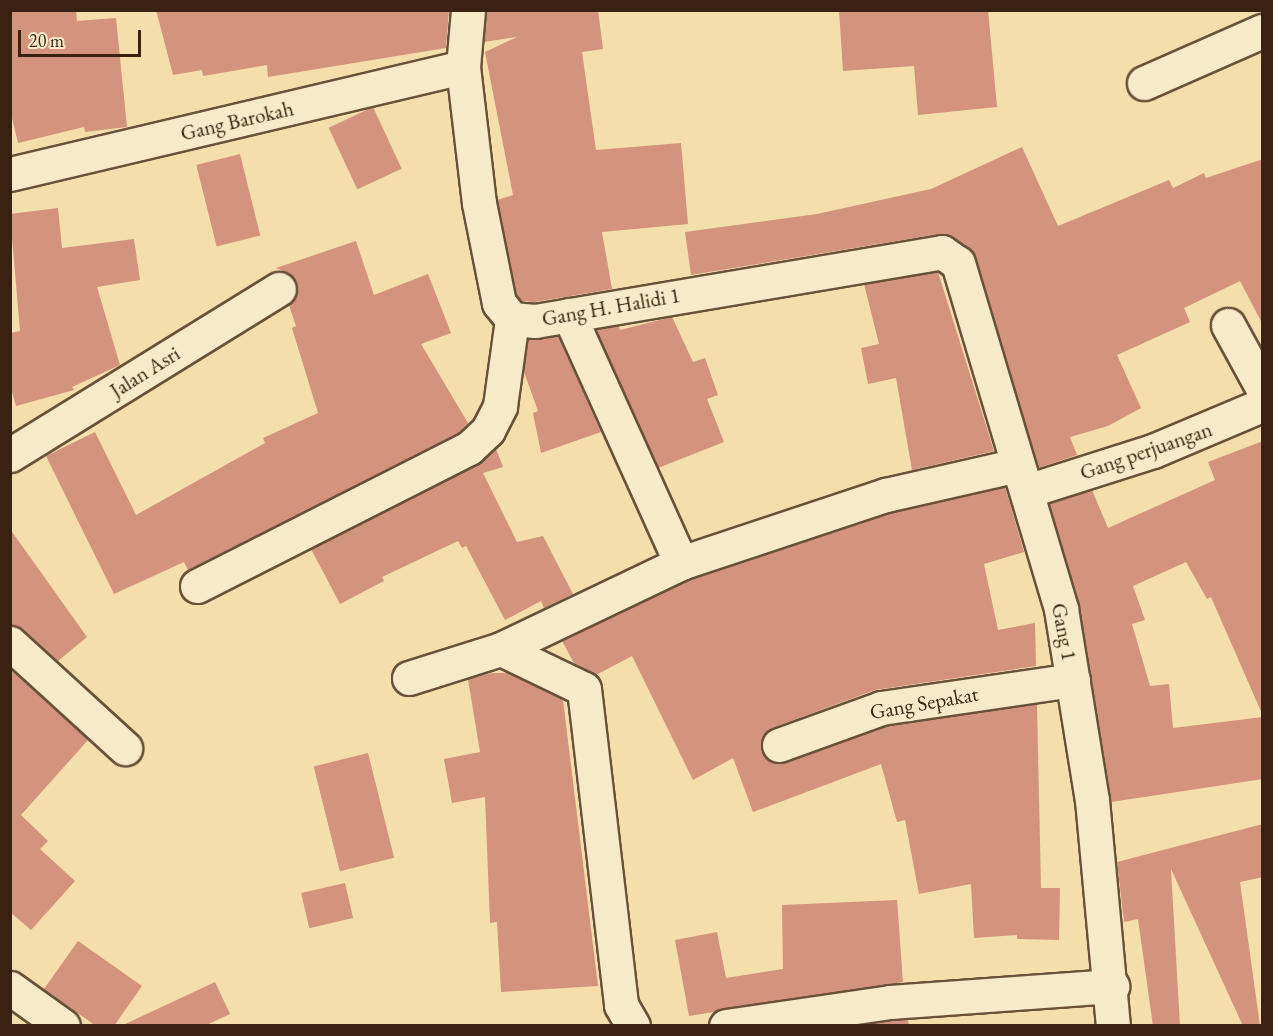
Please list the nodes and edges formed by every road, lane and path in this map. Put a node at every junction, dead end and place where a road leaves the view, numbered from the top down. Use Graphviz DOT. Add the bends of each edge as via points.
graph roads {
  1 [pos="468,10"];
  2 [pos="1263,31"];
  3 [pos="464,68"];
  4 [pos="1144,83"];
  5 [pos="10,174"];
  6 [pos="950,254"];
  7 [pos="279,289"];
  8 [pos="568,315"];
  9 [pos="512,319"];
  10 [pos="1228,325"];
  11 [pos="1263,387"];
  12 [pos="1263,405"];
  13 [pos="10,455"];
  14 [pos="1023,478"];
  15 [pos="681,563"];
  16 [pos="197,586"];
  17 [pos="10,643"];
  18 [pos="501,649"];
  19 [pos="409,678"];
  20 [pos="1073,680"];
  21 [pos="779,745"];
  22 [pos="125,748"];
  23 [pos="1112,986"];
  24 [pos="10,988"];
  25 [pos="925,1012"];
  26 [pos="63,1026"];
  27 [pos="633,1026"];
  28 [pos="726,1026"];
  29 [pos="1113,1026"];
  1 -- 3 [label="street, Gang H. Halidi 1"];
  2 -- 4 [label="street"];
  3 -- 5 [label="street, Gang Barokah"];
  3 -- 9 [label="street, Gang H. Halidi 1" via="493,281 499,303"];
  6 -- 8 [label="street, Gang H. Halidi 1" via="772,278"];
  6 -- 14 [label="street, Gang 1" via="962,272"];
  7 -- 13 [label="street, Jalan Asri"];
  8 -- 9 [label="street, Gang H. Halidi 1" via="535,321"];
  8 -- 15 [label="street"];
  9 -- 16 [label="street" via="500,406 488,430 469,448"];
  10 -- 11 [label="street"];
  12 -- 14 [label="street, Gang perjuangan" via="1153,451"];
  14 -- 15 [label="street, Gang perjuangan" via="886,495"];
  14 -- 20 [label="street, Gang 1" via="1061,609"];
  15 -- 18 [label="street, Gang perjuangan"];
  17 -- 22 [label="street"];
  18 -- 19 [label="street, Gang perjuangan"];
  18 -- 27 [label="street" via="584,689 621,1005"];
  20 -- 21 [label="street, Gang Sepakat" via="881,708"];
  20 -- 23 [label="street, Gang 1" via="1092,800"];
  23 -- 25 [label="street"];
  23 -- 29 [label="street, Gang 1"];
  24 -- 26 [label="street"];
  25 -- 28 [label="street"];
}
